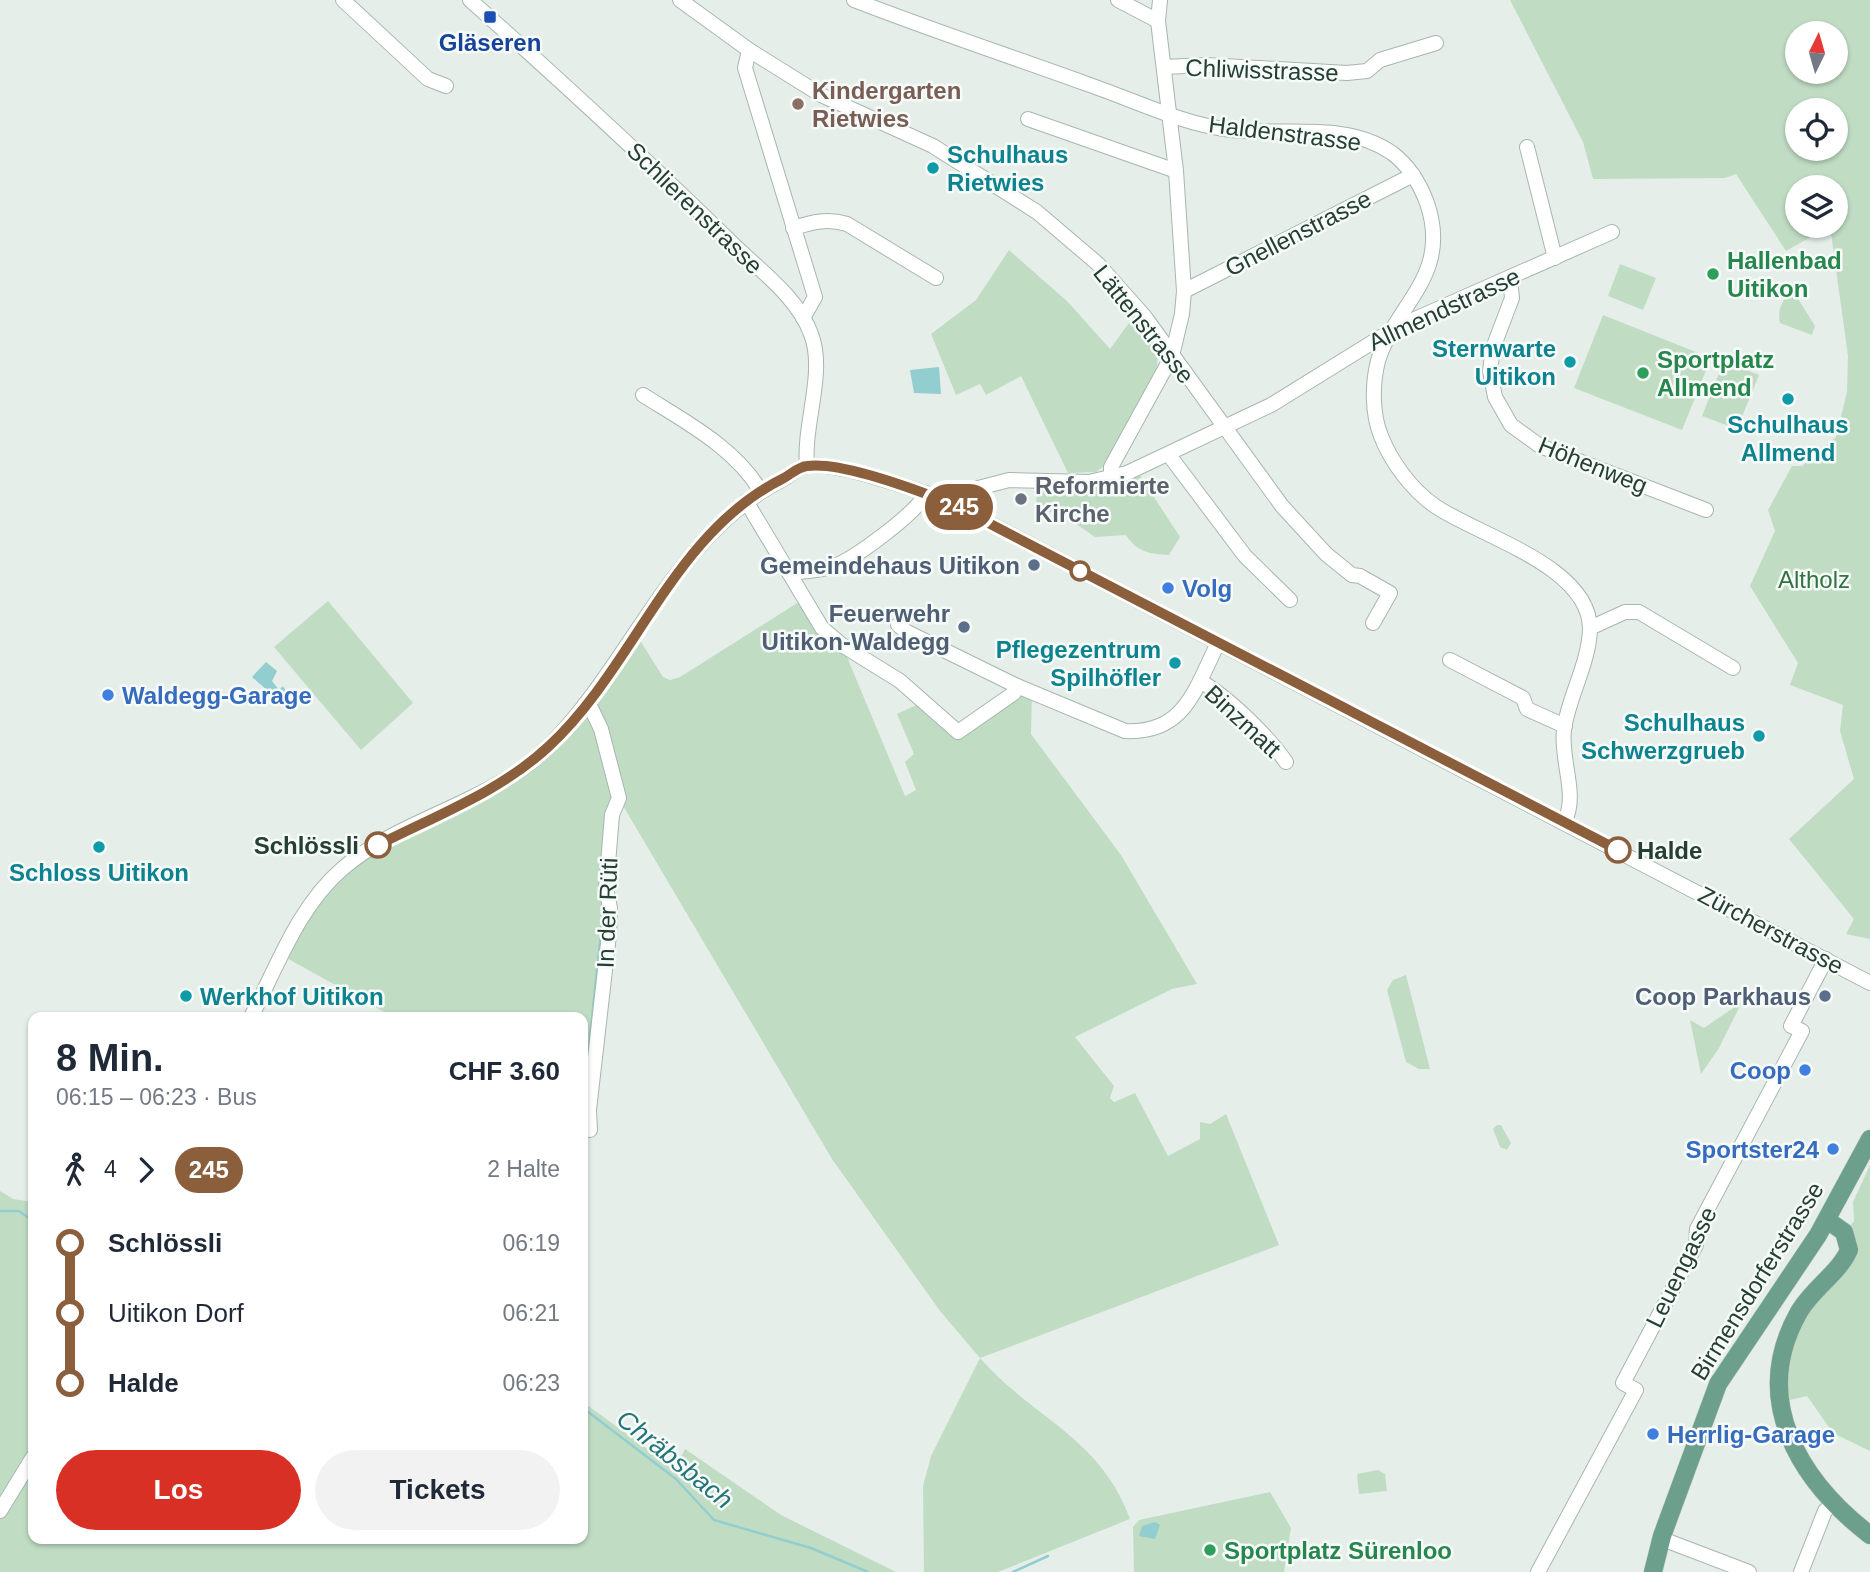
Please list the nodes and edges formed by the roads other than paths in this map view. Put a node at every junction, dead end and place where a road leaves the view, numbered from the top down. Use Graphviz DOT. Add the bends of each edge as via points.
graph roads {
  1 [pos="343,0"];
  2 [pos="470,0"];
  3 [pos="680,0"];
  4 [pos="854,0"];
  5 [pos="1118,0"];
  6 [pos="1160,0"];
  7 [pos="1158,21"];
  8 [pos="1436,43"];
  9 [pos="749,50"];
  10 [pos="1164,67"];
  11 [pos="446,86"];
  12 [pos="1169,114"];
  13 [pos="1028,119"];
  14 [pos="1527,147"];
  15 [pos="1176,171"];
  16 [pos="1413,174"];
  17 [pos="793,228"];
  18 [pos="1612,232"];
  19 [pos="1555,258"];
  20 [pos="936,278"];
  21 [pos="1510,279"];
  22 [pos="1184,291"];
  23 [pos="803,318"];
  24 [pos="1396,327"];
  25 [pos="1172,356"];
  26 [pos="643,395"];
  27 [pos="1224,428"];
  28 [pos="1170,455"];
  29 [pos="807,466"];
  30 [pos="1111,478"];
  31 [pos="760,490"];
  32 [pos="926,494"];
  33 [pos="746,501"];
  34 [pos="950,503"];
  35 [pos="1706,510"];
  36 [pos="789,573"];
  37 [pos="1290,600"];
  38 [pos="1373,623"];
  39 [pos="898,625"];
  40 [pos="1590,628"];
  41 [pos="1218,643"];
  42 [pos="1450,660"];
  43 [pos="1733,668"];
  44 [pos="1200,681"];
  45 [pos="1017,686"];
  46 [pos="585,704"];
  47 [pos="1565,726"];
  48 [pos="1286,762"];
  49 [pos="1564,823"];
  50 [pos="1826,959"];
  51 [pos="1870,983"];
  52 [pos="254,1012"];
  53 [pos="590,1130"];
  54 [pos="1870,1139"];
  55 [pos="1828,1220"];
  56 [pos="28,1465"];
  57 [pos="1832,1504"];
  58 [pos="0,1511"];
  59 [pos="1870,1535"];
  60 [pos="1662,1536"];
  61 [pos="1538,1572"];
  62 [pos="1653,1572"];
  63 [pos="1749,1572"];
  64 [pos="1801,1572"];
  1 -- 11 [label="street" via="428,79"];
  2 -- 23 [label="street, Schlierenstrasse" via="701,212 786,295"];
  3 -- 9 [label="street, Lättenstrasse"];
  4 -- 12 [label="street, Haldenstrasse"];
  5 -- 7 [label="street"];
  6 -- 7 [label="street"];
  7 -- 10 [label="street"];
  8 -- 10 [label="street, Chliwisstrasse" via="1380,60 1367,71 1347,73"];
  9 -- 17 [label="street" via="745,68"];
  9 -- 25 [label="street, Lättenstrasse" via="821,95 933,146 1037,212 1098,264"];
  10 -- 12 [label="street"];
  12 -- 15 [label="street"];
  12 -- 16 [label="street, Haldenstrasse" via="1226,129 1355,136 1391,153"];
  13 -- 15 [label="street"];
  14 -- 19 [label="street"];
  15 -- 22 [label="street"];
  16 -- 22 [label="street, Gnellenstrasse"];
  16 -- 24 [label="street, Haldenstrasse" via="1431,215 1432,250 1422,282"];
  17 -- 20 [label="street" via="818,220 847,224"];
  17 -- 23 [label="street" via="814,297"];
  18 -- 19 [label="street, Allmendstrasse"];
  19 -- 21 [label="street, Allmendstrasse"];
  21 -- 24 [label="street, Allmendstrasse"];
  21 -- 35 [label="street, Höhenweg" via="1512,298 1493,348 1490,371 1495,397 1511,425 1540,446"];
  22 -- 25 [label="street" via="1179,338"];
  23 -- 29 [label="street, Schlierenstrasse" via="812,335 816,365 808,415"];
  24 -- 27 [label="street, Allmendstrasse" via="1271,405"];
  24 -- 40 [label="street, Haldenstrasse" via="1378,363 1373,396 1381,435 1403,474 1436,506 1556,572 1577,592"];
  25 -- 27 [label="street, Lättenstrasse"];
  25 -- 30 [label="street" via="1111,467"];
  26 -- 31 [label="street" via="724,450"];
  27 -- 28 [label="street, Allmendstrasse"];
  27 -- 38 [label="street, Lättenstrasse" via="1282,506 1326,554 1352,575 1390,593"];
  28 -- 30 [label="street, Allmendstrasse"];
  28 -- 37 [label="street" via="1245,556"];
  29 -- 31 [label="street"];
  29 -- 32 [label="street, Zürcherstrasse" via="875,477"];
  30 -- 34 [label="street, Allmendstrasse" via="1009,480 959,493"];
  31 -- 33 [label="street"];
  32 -- 34 [label="street, Zürcherstrasse"];
  32 -- 36 [label="street" via="915,508 844,561"];
  33 -- 36 [label="street"];
  33 -- 46 [label="street" via="705,538 681,568"];
  34 -- 41 [label="street, Zürcherstrasse"];
  36 -- 45 [label="street" via="822,628 900,681 958,732 1014,693"];
  39 -- 45 [label="street"];
  40 -- 43 [label="street" via="1625,612 1639,612"];
  40 -- 47 [label="street"];
  41 -- 44 [label="street"];
  41 -- 49 [label="street, Zürcherstrasse"];
  42 -- 47 [label="street" via="1522,698 1527,709"];
  44 -- 45 [label="street" via="1187,705 1167,726 1139,732 1125,731"];
  44 -- 48 [label="street, Binzmatt" via="1213,688"];
  46 -- 52 [label="street" via="548,747 523,767 378,845 336,875 307,908"];
  46 -- 53 [label="street, In der Rüti" via="601,729 619,798 612,815 606,888 610,935"];
  47 -- 49 [label="street" via="1562,752 1572,803"];
  49 -- 50 [label="street, Zürcherstrasse"];
  50 -- 51 [label="street, Zürcherstrasse"];
  50 -- 61 [label="street, Leuengasse" via="1791,1026 1802,1031 1623,1383 1636,1390"];
  54 -- 55 [label="main road, Birmensdorferstrasse"];
  55 -- 57 [label="main road" via="1844,1232 1849,1250 1797,1315 1784,1351 1780,1389 1793,1444"];
  55 -- 60 [label="main road, Birmensdorferstrasse" via="1718,1384"];
  56 -- 58 [label="street"];
  57 -- 59 [label="main road"];
  57 -- 64 [label="street"];
  60 -- 62 [label="main road, Birmensdorferstrasse"];
  60 -- 63 [label="street"];
}
